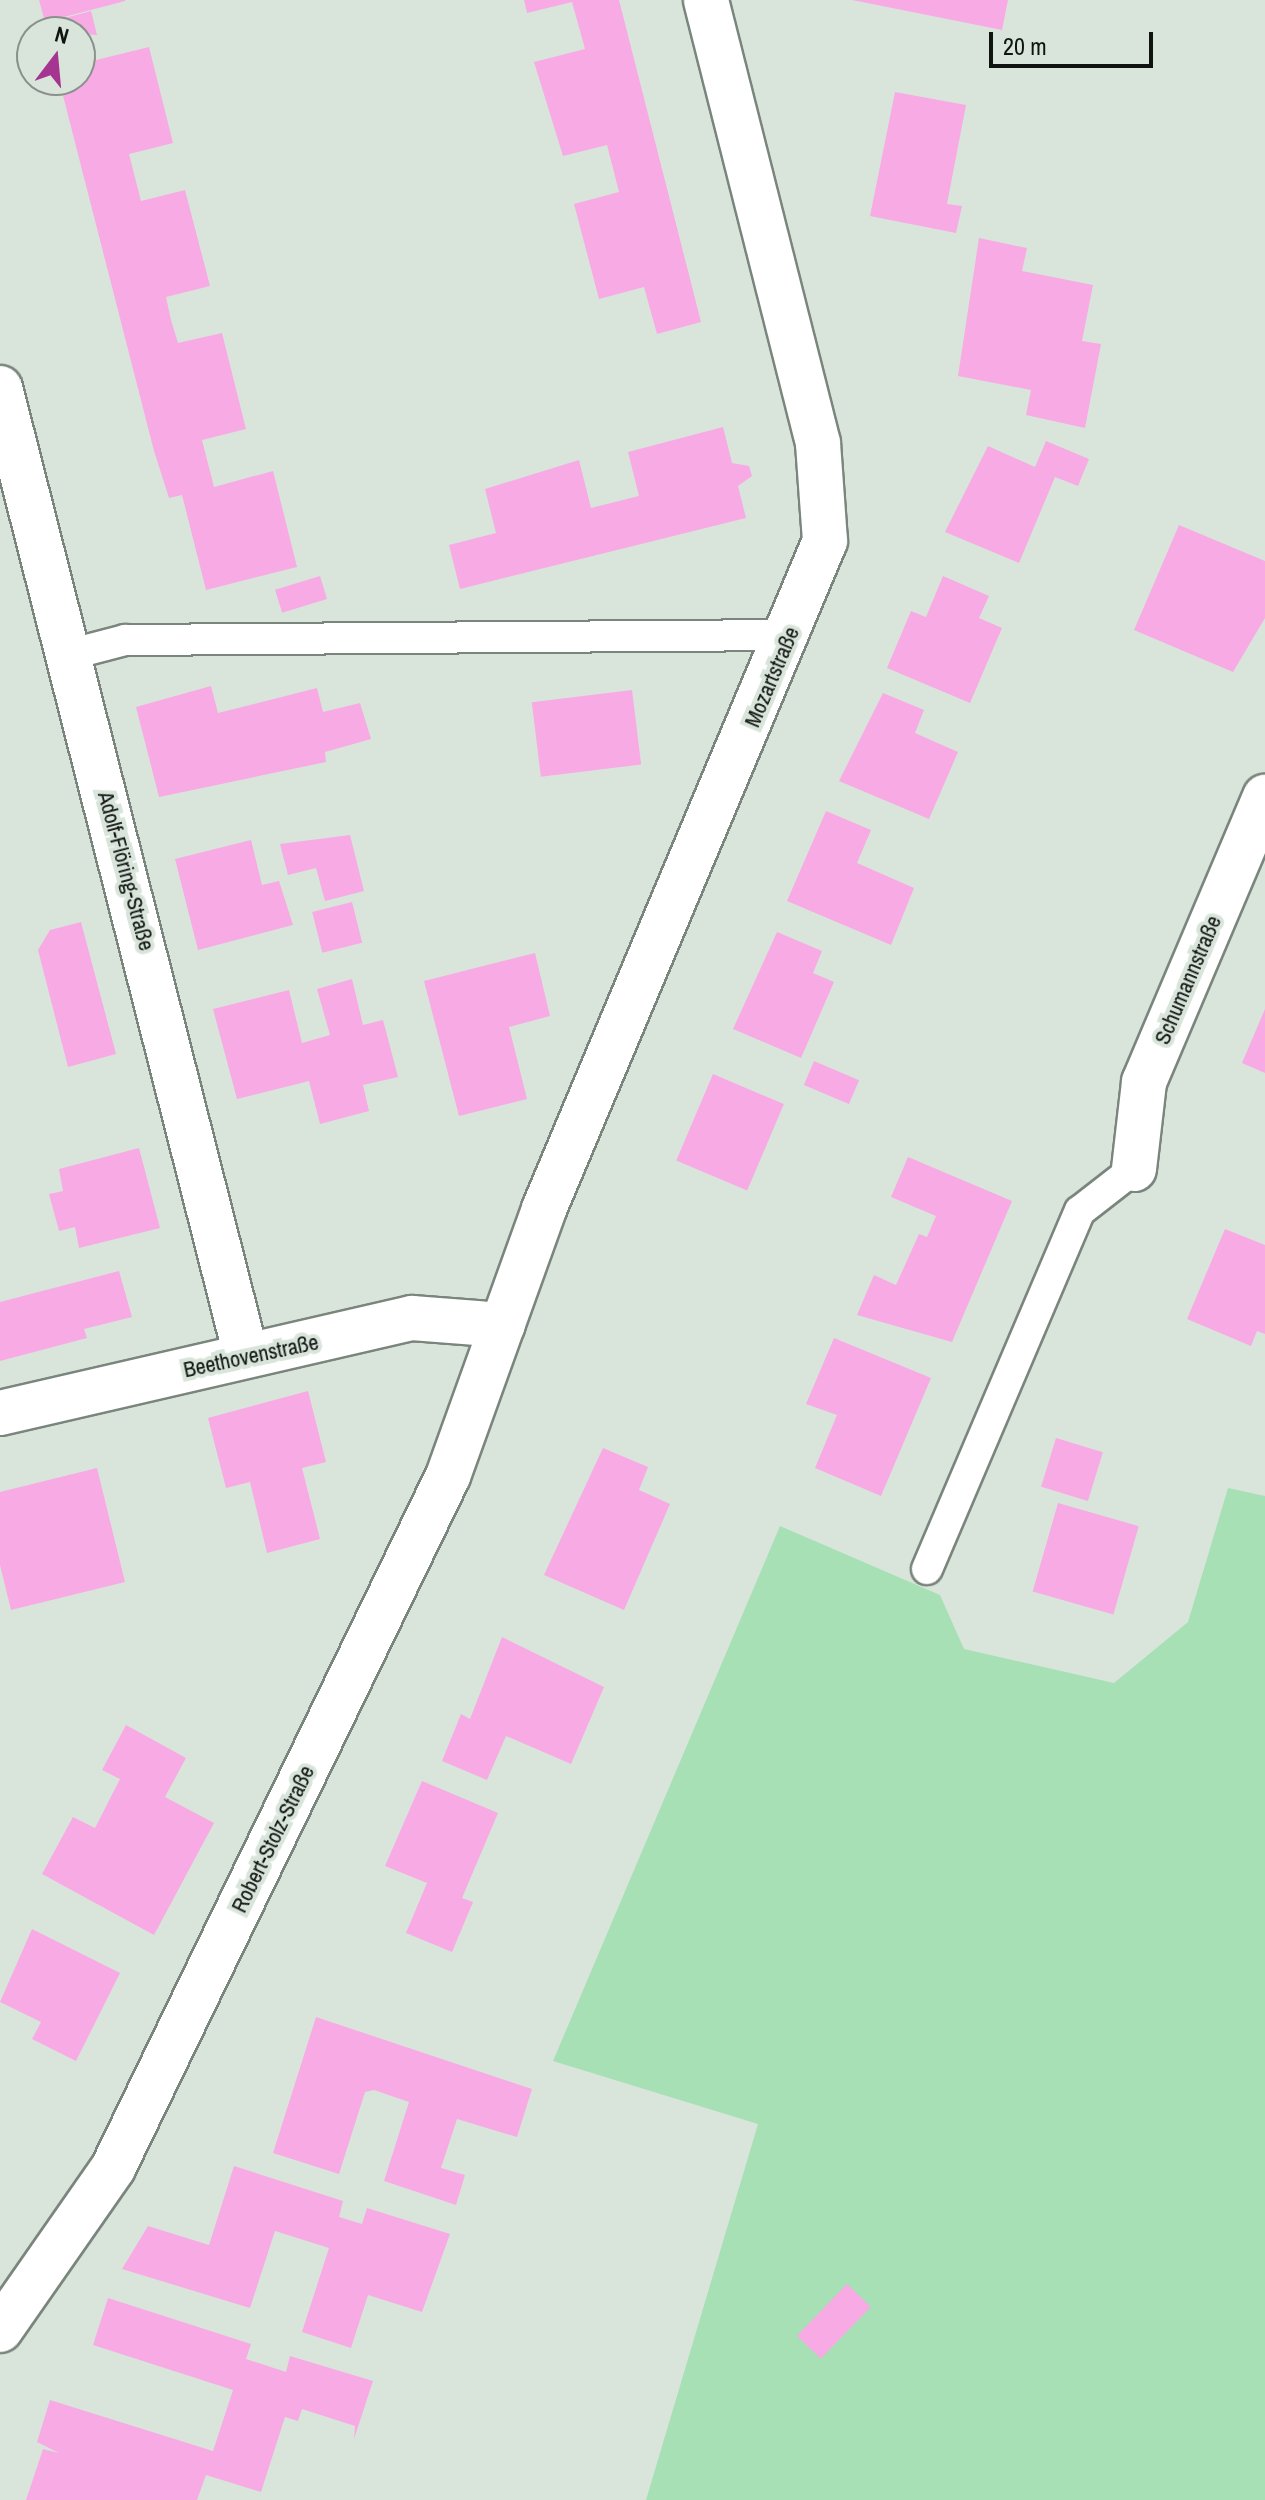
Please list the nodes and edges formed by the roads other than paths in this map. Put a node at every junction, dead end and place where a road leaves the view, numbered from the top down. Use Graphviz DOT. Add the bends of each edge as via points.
graph roads {
  1 [pos="706,0"];
  2 [pos="0,388"];
  3 [pos="790,635"];
  4 [pos="68,655"];
  5 [pos="1265,797"];
  6 [pos="1134,1169"];
  7 [pos="503,1325"];
  8 [pos="246,1355"];
  9 [pos="0,1413"];
  10 [pos="927,1569"];
  11 [pos="0,2330"];
  1 -- 3 [label="street, Mozartstraße" via="824,480 825,541"];
  2 -- 4 [label="street, Adolf-Flöring-Straße"];
  3 -- 4 [label="lane" via="125,640"];
  3 -- 7 [label="street, Mozartstraße" via="544,1209"];
  4 -- 8 [label="street, Adolf-Flöring-Straße"];
  5 -- 6 [label="street, Schumannstraße" via="1144,1082"];
  6 -- 10 [label="lane" via="1080,1211"];
  7 -- 8 [label="street, Beethovenstraße" via="412,1318"];
  7 -- 11 [label="street, Robert-Stolz-Straße" via="448,1476 160,2075 69,2240"];
  8 -- 9 [label="street, Beethovenstraße"];
}
